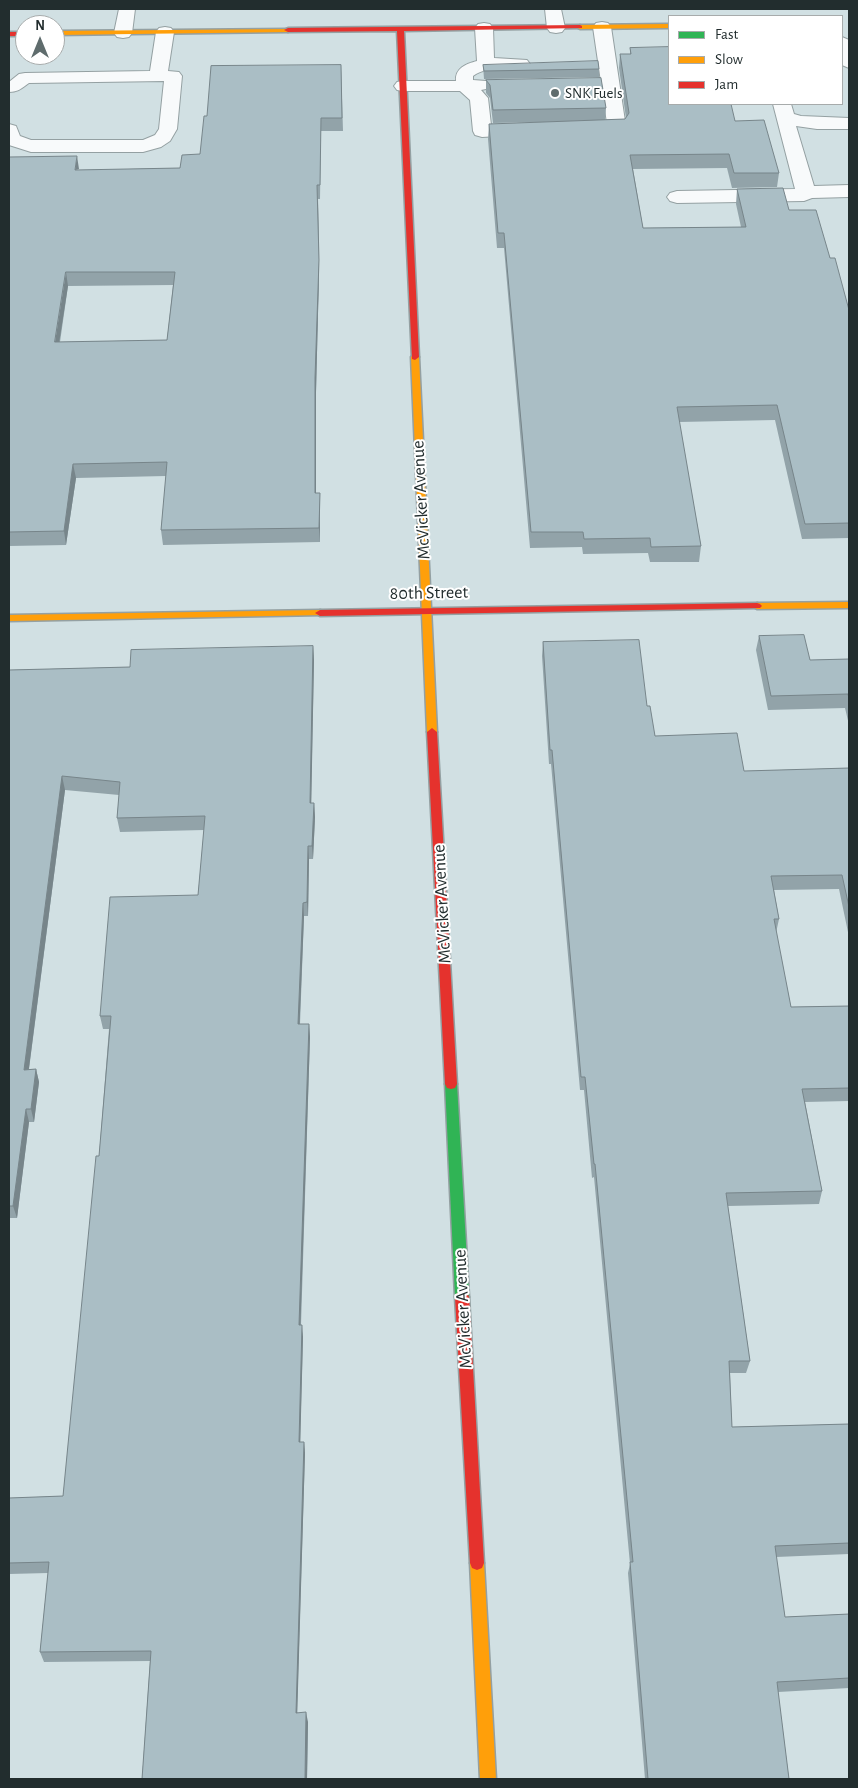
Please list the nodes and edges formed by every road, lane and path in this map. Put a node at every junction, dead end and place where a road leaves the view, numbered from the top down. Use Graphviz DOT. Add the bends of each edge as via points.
graph roads {
  1 [pos="127,9"];
  2 [pos="553,9"];
  3 [pos="668,26"];
  4 [pos="602,27"];
  5 [pos="484,28"];
  6 [pos="556,28"];
  7 [pos="400,29"];
  8 [pos="124,32"];
  9 [pos="165,32"];
  10 [pos="65,33"];
  11 [pos="843,45"];
  12 [pos="607,62"];
  13 [pos="588,63"];
  14 [pos="849,63"];
  15 [pos="542,64"];
  16 [pos="486,65"];
  17 [pos="166,76"];
  18 [pos="591,84"];
  19 [pos="611,84"];
  20 [pos="494,85"];
  21 [pos="403,86"];
  22 [pos="465,86"];
  23 [pos="11,87"];
  24 [pos="10,106"];
  25 [pos="784,110"];
  26 [pos="849,123"];
  27 [pos="569,129"];
  28 [pos="9,130"];
  29 [pos="540,130"];
  30 [pos="849,191"];
  31 [pos="804,192"];
  32 [pos="677,197"];
  33 [pos="849,605"];
  34 [pos="426,611"];
  35 [pos="9,618"];
  36 [pos="488,1779"];
  1 -- 8 [label="street"];
  2 -- 6 [label="street"];
  3 -- 4 [label="street"];
  4 -- 6 [label="street"];
  4 -- 12 [label="street"];
  5 -- 6 [label="street"];
  5 -- 7 [label="street"];
  5 -- 16 [label="street"];
  7 -- 9 [label="street"];
  7 -- 21 [label="street, McVicker Avenue"];
  8 -- 9 [label="street"];
  8 -- 10 [label="street"];
  9 -- 17 [label="street"];
  11 -- 14 [label="street"];
  12 -- 13 [label="street"];
  12 -- 19 [label="street"];
  15 -- 16 [label="street"];
  16 -- 22 [label="street" via="470,68 464,74"];
  17 -- 23 [label="street" via="25,78"];
  17 -- 28 [label="street" via="168,129 157,143 143,146 31,146 16,143"];
  18 -- 19 [label="street"];
  19 -- 27 [label="street" via="618,128"];
  20 -- 22 [label="street"];
  21 -- 22 [label="street"];
  21 -- 34 [label="street, McVicker Avenue"];
  22 -- 29 [label="street" via="478,98 482,131"];
  23 -- 24 [label="street"];
  25 -- 26 [label="street" via="793,120"];
  25 -- 31 [label="street"];
  30 -- 31 [label="street"];
  31 -- 32 [label="street" via="804,195"];
  33 -- 34 [label="street, 80th Street"];
  34 -- 35 [label="street, 80th Street"];
  34 -- 36 [label="street, McVicker Avenue"];
}
